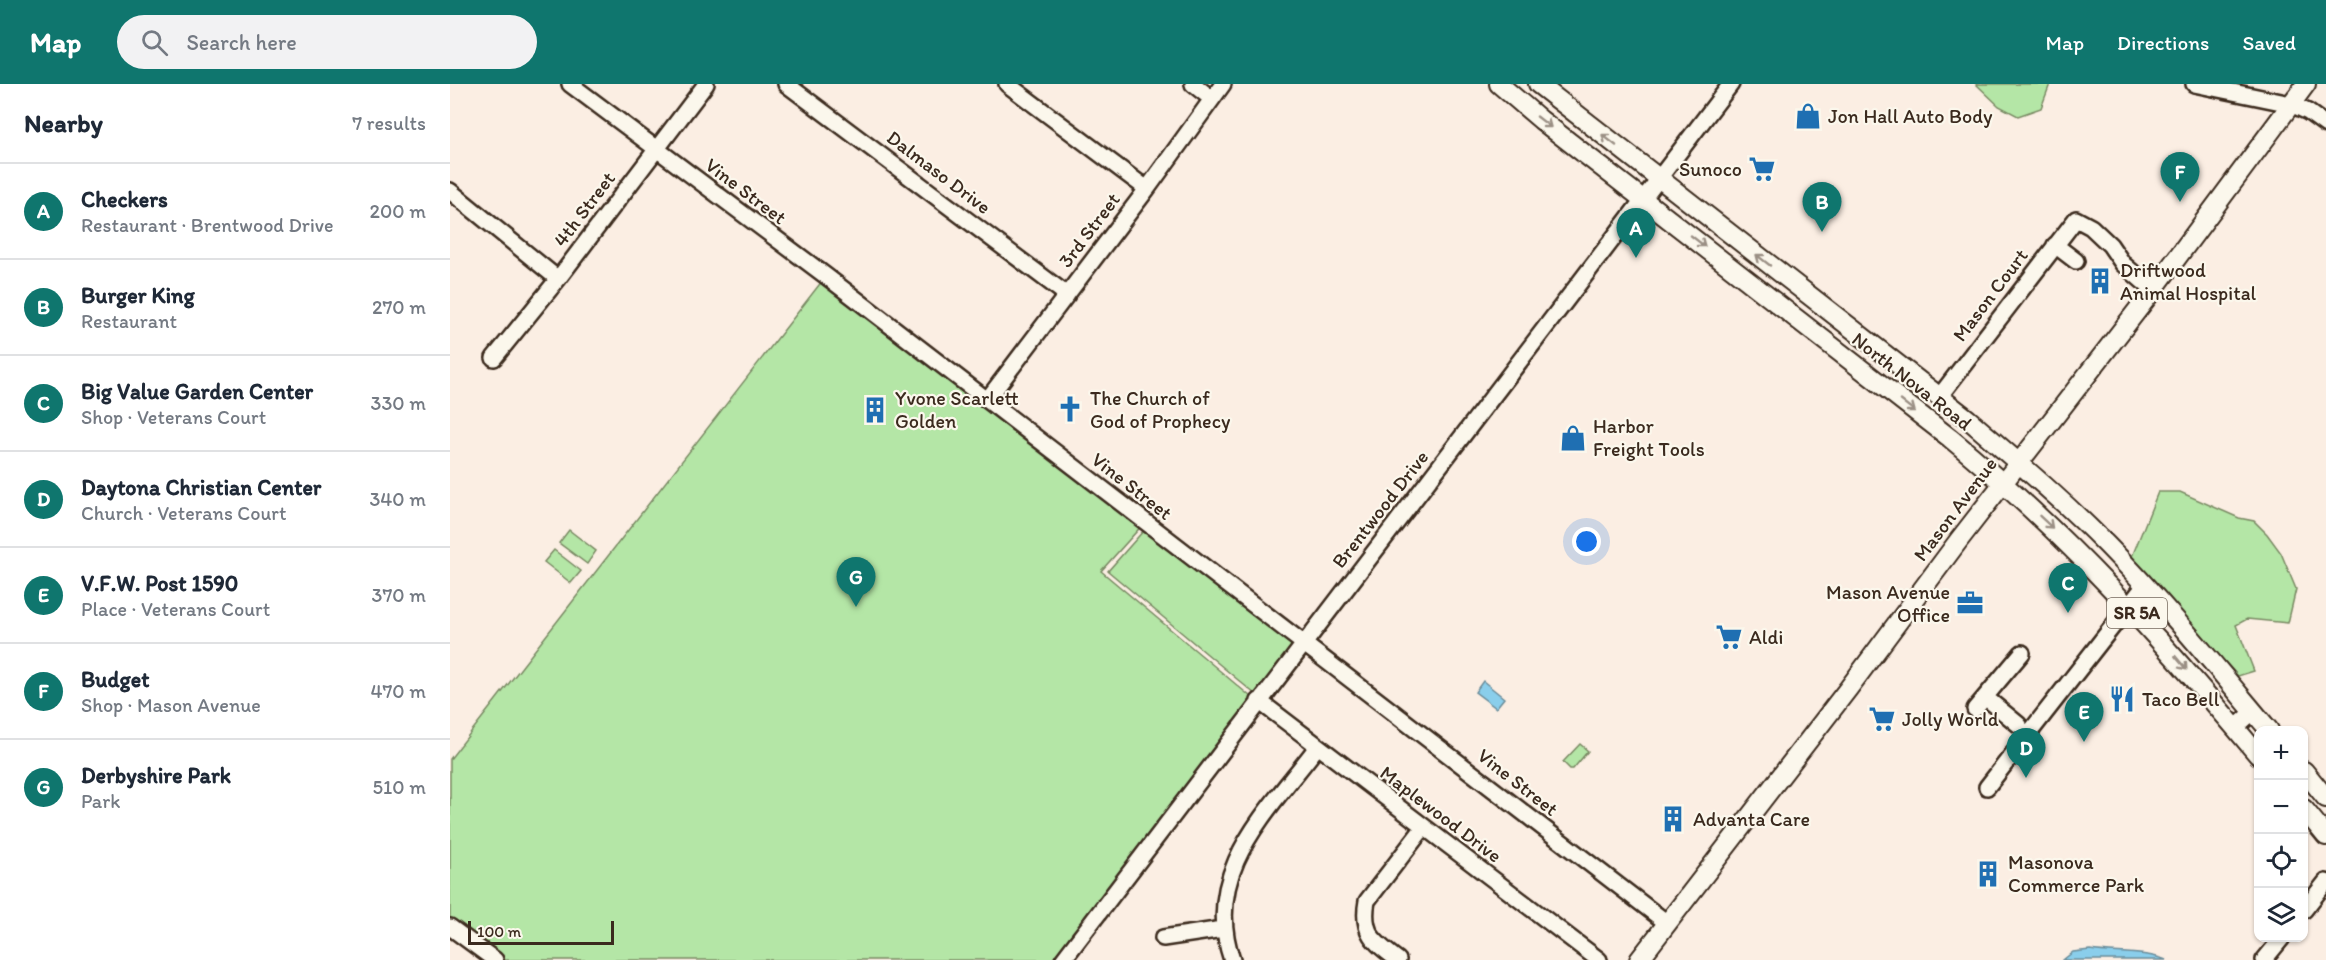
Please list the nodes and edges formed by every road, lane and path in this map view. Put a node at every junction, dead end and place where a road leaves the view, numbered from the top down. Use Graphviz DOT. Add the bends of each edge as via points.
graph roads {
  1 [pos="570,84"];
  2 [pos="706,84"];
  3 [pos="786,84"];
  4 [pos="1007,84"];
  5 [pos="1193,84"];
  6 [pos="1223,84"];
  7 [pos="1499,84"];
  8 [pos="1539,84"];
  9 [pos="1731,84"];
  10 [pos="2194,84"];
  11 [pos="2306,84"];
  12 [pos="1212,99"];
  13 [pos="2290,104"];
  14 [pos="2326,125"];
  15 [pos="656,150"];
  16 [pos="1659,179"];
  17 [pos="1147,189"];
  18 [pos="450,191"];
  19 [pos="1644,199"];
  20 [pos="2055,245"];
  21 [pos="2076,261"];
  22 [pos="558,279"];
  23 [pos="1758,288"];
  24 [pos="2154,290"];
  25 [pos="1067,295"];
  26 [pos="1809,296"];
  27 [pos="494,358"];
  28 [pos="1939,397"];
  29 [pos="987,400"];
  30 [pos="2019,462"];
  31 [pos="2003,482"];
  32 [pos="2145,585"];
  33 [pos="2129,605"];
  34 [pos="1303,643"];
  35 [pos="2022,653"];
  36 [pos="1259,701"];
  37 [pos="2253,712"];
  38 [pos="2019,725"];
  39 [pos="2265,726"];
  40 [pos="2235,728"];
  41 [pos="1317,747"];
  42 [pos="2254,749"];
  43 [pos="2308,776"];
  44 [pos="1987,787"];
  45 [pos="2326,798"];
  46 [pos="2308,814"];
  47 [pos="1424,827"];
  48 [pos="2326,836"];
  49 [pos="2326,882"];
  50 [pos="2308,905"];
  51 [pos="1667,923"];
  52 [pos="450,927"];
  53 [pos="1223,929"];
  54 [pos="1163,938"];
  55 [pos="2279,942"];
  56 [pos="495,960"];
  57 [pos="1063,960"];
  58 [pos="1232,960"];
  59 [pos="1398,960"];
  60 [pos="1599,960"];
  61 [pos="1639,960"];
  62 [pos="2264,960"];
  1 -- 15 [label="street, Vine Street"];
  2 -- 15 [label="street, 4th Street"];
  3 -- 25 [label="street, Dalmaso Drive"];
  4 -- 17 [label="street"];
  5 -- 12 [label="street"];
  6 -- 12 [label="street, 3rd Street"];
  7 -- 19 [label="main road, North Nova Road / SR 5A, one-way"];
  16 -- 8 [label="main road, North Nova Road / SR 5A, one-way"];
  9 -- 16 [label="street, Brentwood Drive"];
  10 -- 13 [label="street"];
  11 -- 13 [label="main road, Mason Avenue"];
  12 -- 17 [label="street, 3rd Street"];
  13 -- 14 [label="street"];
  13 -- 24 [label="main road, Mason Avenue"];
  15 -- 22 [label="street, 4th Street"];
  15 -- 29 [label="street, Vine Street"];
  16 -- 19 [label="street, Brentwood Drive"];
  26 -- 16 [label="main road, North Nova Road / SR 5A, one-way"];
  17 -- 25 [label="street, 3rd Street"];
  18 -- 22 [label="street"];
  19 -- 23 [label="main road, North Nova Road / SR 5A, one-way"];
  19 -- 34 [label="street, Brentwood Drive"];
  20 -- 21 [label="street"];
  20 -- 24 [label="street, Mason Court" via="2076,219 2091,227 2123,264"];
  20 -- 28 [label="street, Mason Court"];
  22 -- 27 [label="street, 4th Street"];
  23 -- 26 [label="main road" via="1774,286"];
  23 -- 31 [label="main road, North Nova Road / SR 5A, one-way"];
  24 -- 30 [label="main road, Mason Avenue"];
  25 -- 29 [label="street, 3rd Street"];
  26 -- 28 [label="main road, North Nova Road / SR 5A"];
  28 -- 30 [label="main road, North Nova Road / SR 5A"];
  29 -- 34 [label="street, Vine Street"];
  30 -- 31 [label="main road, Mason Avenue"];
  30 -- 32 [label="main road, North Nova Road / SR 5A"];
  31 -- 33 [label="main road, North Nova Road / SR 5A, one-way"];
  31 -- 51 [label="main road, Mason Avenue"];
  32 -- 33 [label="street"];
  32 -- 37 [label="main road, North Nova Road / SR 5A"];
  33 -- 40 [label="main road, North Nova Road / SR 5A, one-way"];
  33 -- 44 [label="street"];
  34 -- 36 [label="street, Brentwood Drive"];
  34 -- 51 [label="street, Vine Street"];
  35 -- 38 [label="street" via="1980,703"];
  36 -- 41 [label="street, Maplewood Drive"];
  36 -- 57 [label="street, Brentwood Drive"];
  37 -- 39 [label="main road, North Nova Road / SR 5A"];
  37 -- 40 [label="street"];
  40 -- 42 [label="main road, North Nova Road / SR 5A"];
  41 -- 47 [label="street, Maplewood Drive"];
  41 -- 53 [label="street" via="1234,861 1227,882"];
  43 -- 45 [label="main road"];
  46 -- 48 [label="main road"];
  47 -- 59 [label="street" via="1367,901 1364,915 1375,943"];
  47 -- 60 [label="street, Maplewood Drive"];
  49 -- 50 [label="street"];
  51 -- 61 [label="main road, Mason Avenue"];
  52 -- 56 [label="street"];
  53 -- 54 [label="street"];
  53 -- 58 [label="street"];
  55 -- 62 [label="street"];
}
